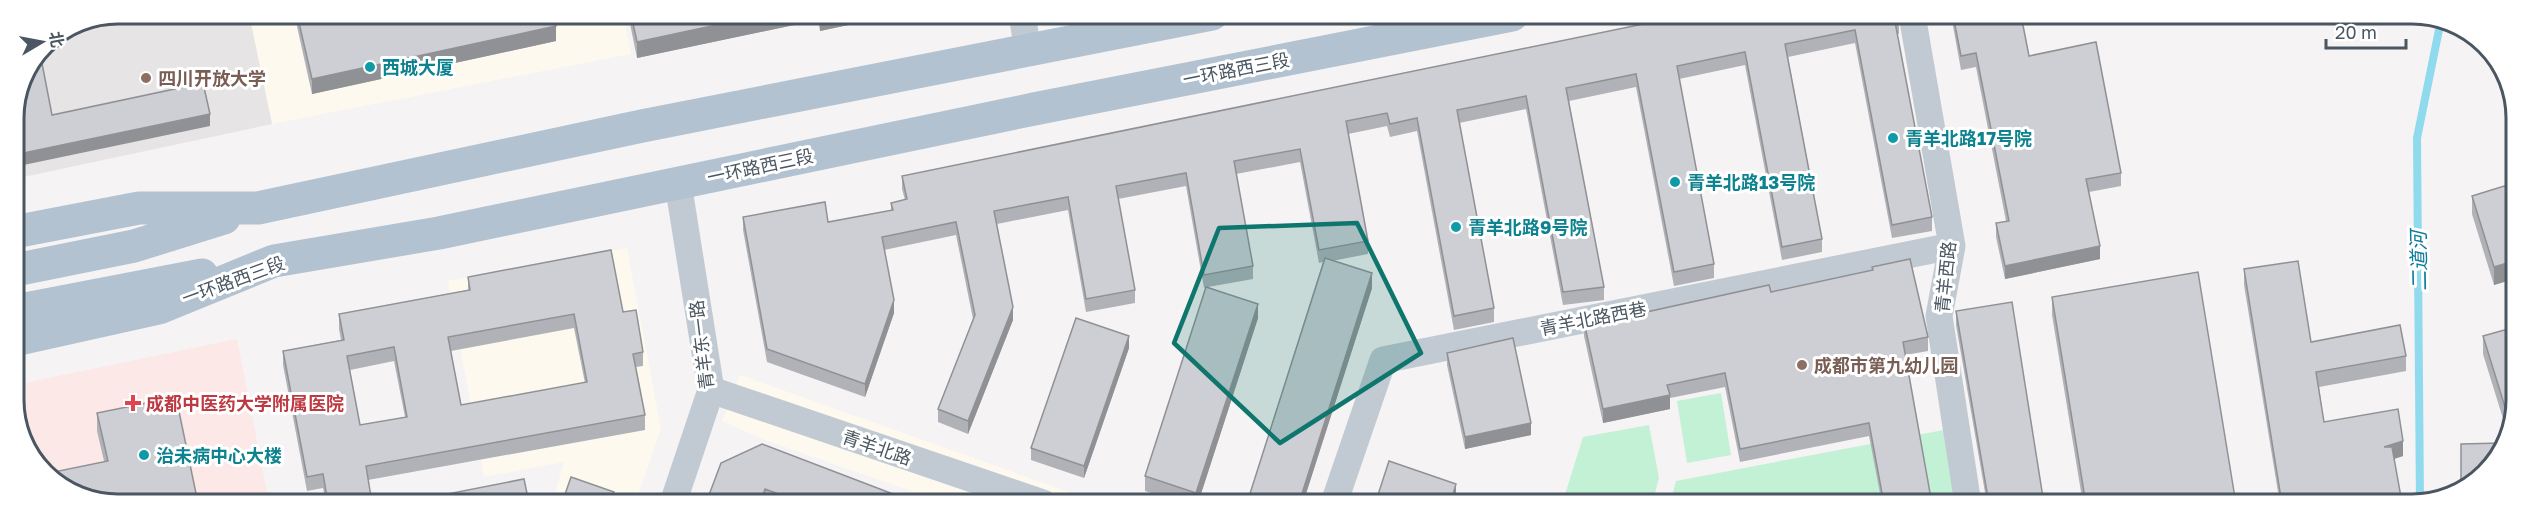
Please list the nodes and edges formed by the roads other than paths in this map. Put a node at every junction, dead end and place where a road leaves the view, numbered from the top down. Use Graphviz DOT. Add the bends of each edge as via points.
graph roads {
  1 [pos="1024,24"];
  2 [pos="1164,24"];
  3 [pos="1466,24"];
  4 [pos="1914,24"];
  5 [pos="1028,52"];
  6 [pos="678,183"];
  7 [pos="258,208"];
  8 [pos="24,230"];
  9 [pos="1952,246"];
  10 [pos="274,261"];
  11 [pos="24,268"];
  12 [pos="24,309"];
  13 [pos="24,338"];
  14 [pos="711,390"];
  15 [pos="676,494"];
  16 [pos="1017,494"];
  17 [pos="1337,494"];
  18 [pos="1966,494"];
  1 -- 5 [label="street"];
  2 -- 5 [label="main road"];
  3 -- 6 [label="main road, 一环路西三段"];
  4 -- 9 [label="street, 青羊西路"];
  5 -- 7 [label="main road" via="642,126"];
  6 -- 10 [label="main road, 一环路西三段" via="419,237"];
  6 -- 14 [label="street, 青羊东一路"];
  7 -- 8 [label="main road" via="139,208"];
  7 -- 11 [label="main road" via="134,246"];
  9 -- 17 [label="street, 青羊北路西巷" via="1383,360"];
  9 -- 18 [label="street, 青羊西路" via="1939,316"];
  10 -- 12 [label="main road"];
  10 -- 13 [label="main road, 一环路西三段" via="159,308"];
  14 -- 15 [label="street, 青羊东一路"];
  14 -- 16 [label="street, 青羊北路"];
}
